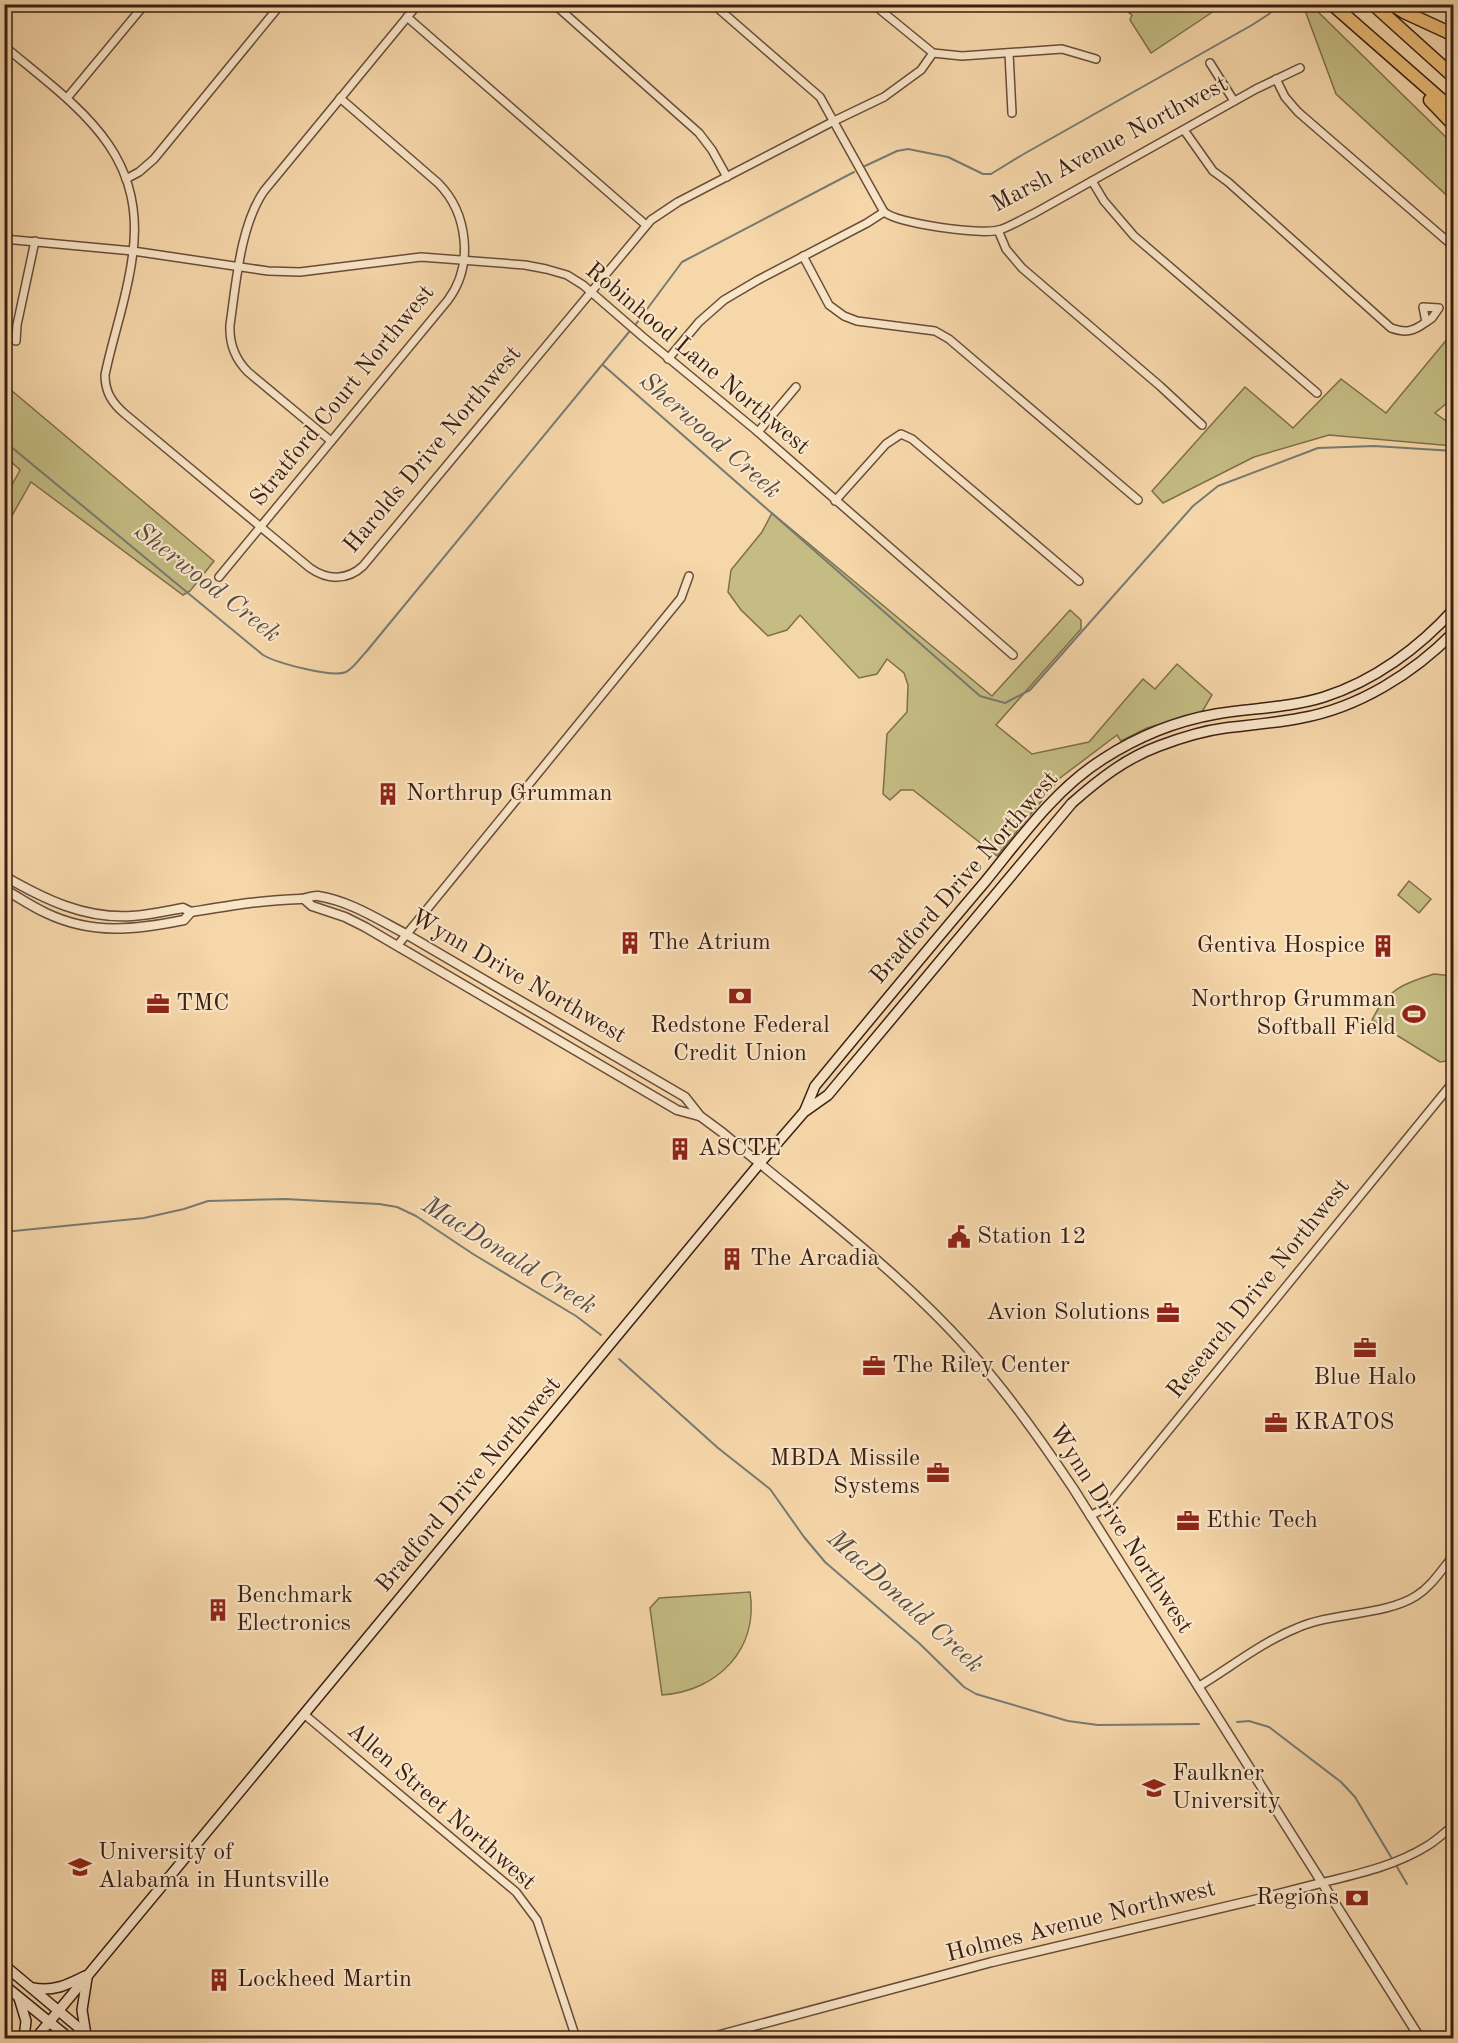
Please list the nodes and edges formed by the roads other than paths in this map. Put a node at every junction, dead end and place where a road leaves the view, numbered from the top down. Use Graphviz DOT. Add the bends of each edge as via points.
graph roads {
  1 [pos="9,4"];
  2 [pos="145,4"];
  3 [pos="281,4"];
  4 [pos="418,4"];
  5 [pos="554,4"];
  6 [pos="713,4"];
  7 [pos="873,4"];
  8 [pos="1332,4"];
  9 [pos="1373,4"];
  10 [pos="1392,4"];
  11 [pos="4,10"];
  12 [pos="407,17"];
  13 [pos="1454,35"];
  14 [pos="1371,38"];
  15 [pos="4,46"];
  16 [pos="933,53"];
  17 [pos="1009,53"];
  18 [pos="1096,59"];
  19 [pos="1210,63"];
  20 [pos="1300,68"];
  21 [pos="1454,77"];
  22 [pos="1276,79"];
  23 [pos="67,98"];
  24 [pos="340,98"];
  25 [pos="1234,101"];
  26 [pos="1454,111"];
  27 [pos="1012,113"];
  28 [pos="834,121"];
  29 [pos="1454,125"];
  30 [pos="1184,130"];
  31 [pos="727,177"];
  32 [pos="126,179"];
  33 [pos="1092,181"];
  34 [pos="884,212"];
  35 [pos="646,225"];
  36 [pos="998,230"];
  37 [pos="4,239"];
  38 [pos="35,241"];
  39 [pos="1453,246"];
  40 [pos="134,251"];
  41 [pos="803,256"];
  42 [pos="464,260"];
  43 [pos="239,267"];
  44 [pos="591,291"];
  45 [pos="1426,322"];
  46 [pos="16,341"];
  47 [pos="668,358"];
  48 [pos="796,387"];
  49 [pos="1317,393"];
  50 [pos="1202,425"];
  51 [pos="758,432"];
  52 [pos="331,441"];
  53 [pos="1138,500"];
  54 [pos="835,501"];
  55 [pos="260,526"];
  56 [pos="689,576"];
  57 [pos="219,577"];
  58 [pos="1079,581"];
  59 [pos="1454,609"];
  60 [pos="1454,632"];
  61 [pos="1013,656"];
  62 [pos="4,876"];
  63 [pos="4,890"];
  64 [pos="304,899"];
  65 [pos="191,912"];
  66 [pos="406,934"];
  67 [pos="397,946"];
  68 [pos="1454,1081"];
  69 [pos="804,1112"];
  70 [pos="700,1116"];
  71 [pos="759,1163"];
  72 [pos="1090,1516"];
  73 [pos="1454,1556"];
  74 [pos="1198,1687"];
  75 [pos="305,1715"];
  76 [pos="1454,1826"];
  77 [pos="1321,1883"];
  78 [pos="4,1965"];
  79 [pos="87,1975"];
  80 [pos="4,1985"];
  81 [pos="32,1988"];
  82 [pos="19,1998"];
  83 [pos="57,2012"];
  84 [pos="49,2021"];
  85 [pos="88,2037"];
  86 [pos="24,2038"];
  87 [pos="36,2038"];
  88 [pos="69,2038"];
  89 [pos="576,2038"];
  90 [pos="709,2038"];
  91 [pos="1420,2038"];
  1 -- 11 [label="street"];
  2 -- 23 [label="street"];
  3 -- 32 [label="street" via="159,153"];
  4 -- 12 [label="street"];
  5 -- 31 [label="street" via="699,133"];
  6 -- 28 [label="street" via="820,97"];
  7 -- 16 [label="street"];
  8 -- 14 [label="highway"];
  9 -- 21 [label="highway"];
  10 -- 13 [label="highway"];
  12 -- 24 [label="street"];
  12 -- 35 [label="street"];
  14 -- 26 [label="highway"];
  14 -- 29 [label="highway"];
  15 -- 23 [label="street, Harolds Drive Northwest"];
  16 -- 17 [label="street"];
  16 -- 28 [label="street, Harolds Drive Northwest" via="926,65 896,90"];
  17 -- 18 [label="street" via="1062,49"];
  17 -- 27 [label="street"];
  19 -- 25 [label="street"];
  20 -- 22 [label="street, Marsh Avenue Northwest"];
  22 -- 25 [label="street, Marsh Avenue Northwest"];
  22 -- 39 [label="street" via="1298,112"];
  23 -- 32 [label="street, Harolds Drive Northwest" via="107,140"];
  24 -- 42 [label="street, Stratford Court Northwest" via="449,195 462,224"];
  24 -- 43 [label="street" via="258,200 248,222"];
  25 -- 30 [label="street, Marsh Avenue Northwest"];
  28 -- 31 [label="street, Harolds Drive Northwest"];
  28 -- 34 [label="street"];
  30 -- 33 [label="street, Marsh Avenue Northwest"];
  30 -- 45 [label="street" via="1213,171 1391,328 1405,333"];
  31 -- 35 [label="street, Harolds Drive Northwest" via="671,206"];
  32 -- 40 [label="street, Harolds Drive Northwest" via="133,206"];
  33 -- 36 [label="street, Marsh Avenue Northwest"];
  33 -- 49 [label="street" via="1134,236"];
  34 -- 36 [label="street, Marsh Avenue Northwest" via="922,225"];
  34 -- 41 [label="street"];
  35 -- 44 [label="street, Harolds Drive Northwest"];
  36 -- 50 [label="street" via="1006,249 1022,268"];
  37 -- 38 [label="street, Robinhood Lane Northwest"];
  38 -- 40 [label="street, Robinhood Lane Northwest"];
  38 -- 46 [label="street"];
  40 -- 43 [label="street, Robinhood Lane Northwest"];
  40 -- 55 [label="street, Harolds Drive Northwest" via="105,375 108,394 125,414"];
  41 -- 47 [label="street" via="724,300"];
  41 -- 53 [label="street" via="829,305 844,316 935,331 950,339"];
  42 -- 43 [label="street, Robinhood Lane Northwest" via="409,258 290,272"];
  42 -- 44 [label="street, Robinhood Lane Northwest" via="554,270"];
  42 -- 52 [label="street, Stratford Court Northwest" via="452,295"];
  43 -- 52 [label="street" via="230,332 236,356 254,378"];
  44 -- 47 [label="street, Robinhood Lane Northwest"];
  44 -- 55 [label="street, Harolds Drive Northwest" via="359,570 343,577 322,576"];
  47 -- 51 [label="street, Robinhood Lane Northwest"];
  48 -- 51 [label="street"];
  51 -- 54 [label="street, Robinhood Lane Northwest"];
  52 -- 55 [label="street, Stratford Court Northwest"];
  54 -- 58 [label="street" via="885,444 901,434 912,438"];
  54 -- 61 [label="street, Robinhood Lane Northwest"];
  55 -- 57 [label="street, Stratford Court Northwest"];
  56 -- 66 [label="street" via="680,600"];
  59 -- 69 [label="main road, Bradford Drive Northwest" via="1398,660 1343,689 1272,708 1179,723 1136,740 1087,770 1048,806 867,1023 815,1086"];
  60 -- 69 [label="main road, Bradford Drive Northwest" via="1397,678 1350,703 1304,718 1224,728 1182,738 1140,755 1096,782 1057,819 828,1095"];
  62 -- 65 [label="street, Wynn Drive Northwest" via="57,904 90,913 132,916 183,908"];
  63 -- 65 [label="street, Wynn Drive Northwest" via="45,913 101,929 175,922 184,920"];
  64 -- 65 [label="street, Wynn Drive Northwest" via="276,899"];
  64 -- 66 [label="street, Wynn Drive Northwest" via="315,896 350,906"];
  64 -- 67 [label="street, Wynn Drive Northwest"];
  66 -- 67 [label="street"];
  66 -- 70 [label="street, Wynn Drive Northwest" via="685,1097"];
  67 -- 70 [label="street, Wynn Drive Northwest" via="677,1110"];
  68 -- 72 [label="street, Research Drive Northwest" via="1105,1508"];
  69 -- 71 [label="main road, Bradford Drive Northwest"];
  70 -- 71 [label="street, Wynn Drive Northwest"];
  71 -- 72 [label="street, Wynn Drive Northwest" via="874,1258 969,1349 1022,1413"];
  71 -- 75 [label="main road, Bradford Drive Northwest"];
  72 -- 74 [label="street, Wynn Drive Northwest"];
  73 -- 74 [label="street" via="1429,1585 1408,1601 1299,1626"];
  74 -- 77 [label="street, Wynn Drive Northwest"];
  75 -- 79 [label="main road, Bradford Drive Northwest"];
  75 -- 89 [label="street, Allen Street Northwest" via="516,1892 537,1920"];
  76 -- 77 [label="street, Holmes Avenue Northwest" via="1400,1860"];
  77 -- 90 [label="street, Holmes Avenue Northwest" via="992,1962"];
  77 -- 91 [label="street, Wynn Drive Northwest"];
  78 -- 81 [label="main road"];
  79 -- 81 [label="main road" via="57,1989"];
  79 -- 83 [label="main road, Bradford Drive Northwest"];
  79 -- 85 [label="main road" via="82,2010"];
  80 -- 82 [label="main road"];
  81 -- 83 [label="main road"];
  82 -- 84 [label="main road"];
  82 -- 86 [label="main road" via="26,2021"];
  83 -- 84 [label="main road, Bradford Drive Northwest"];
  83 -- 85 [label="main road"];
  84 -- 87 [label="main road"];
  84 -- 88 [label="main road"];
}
